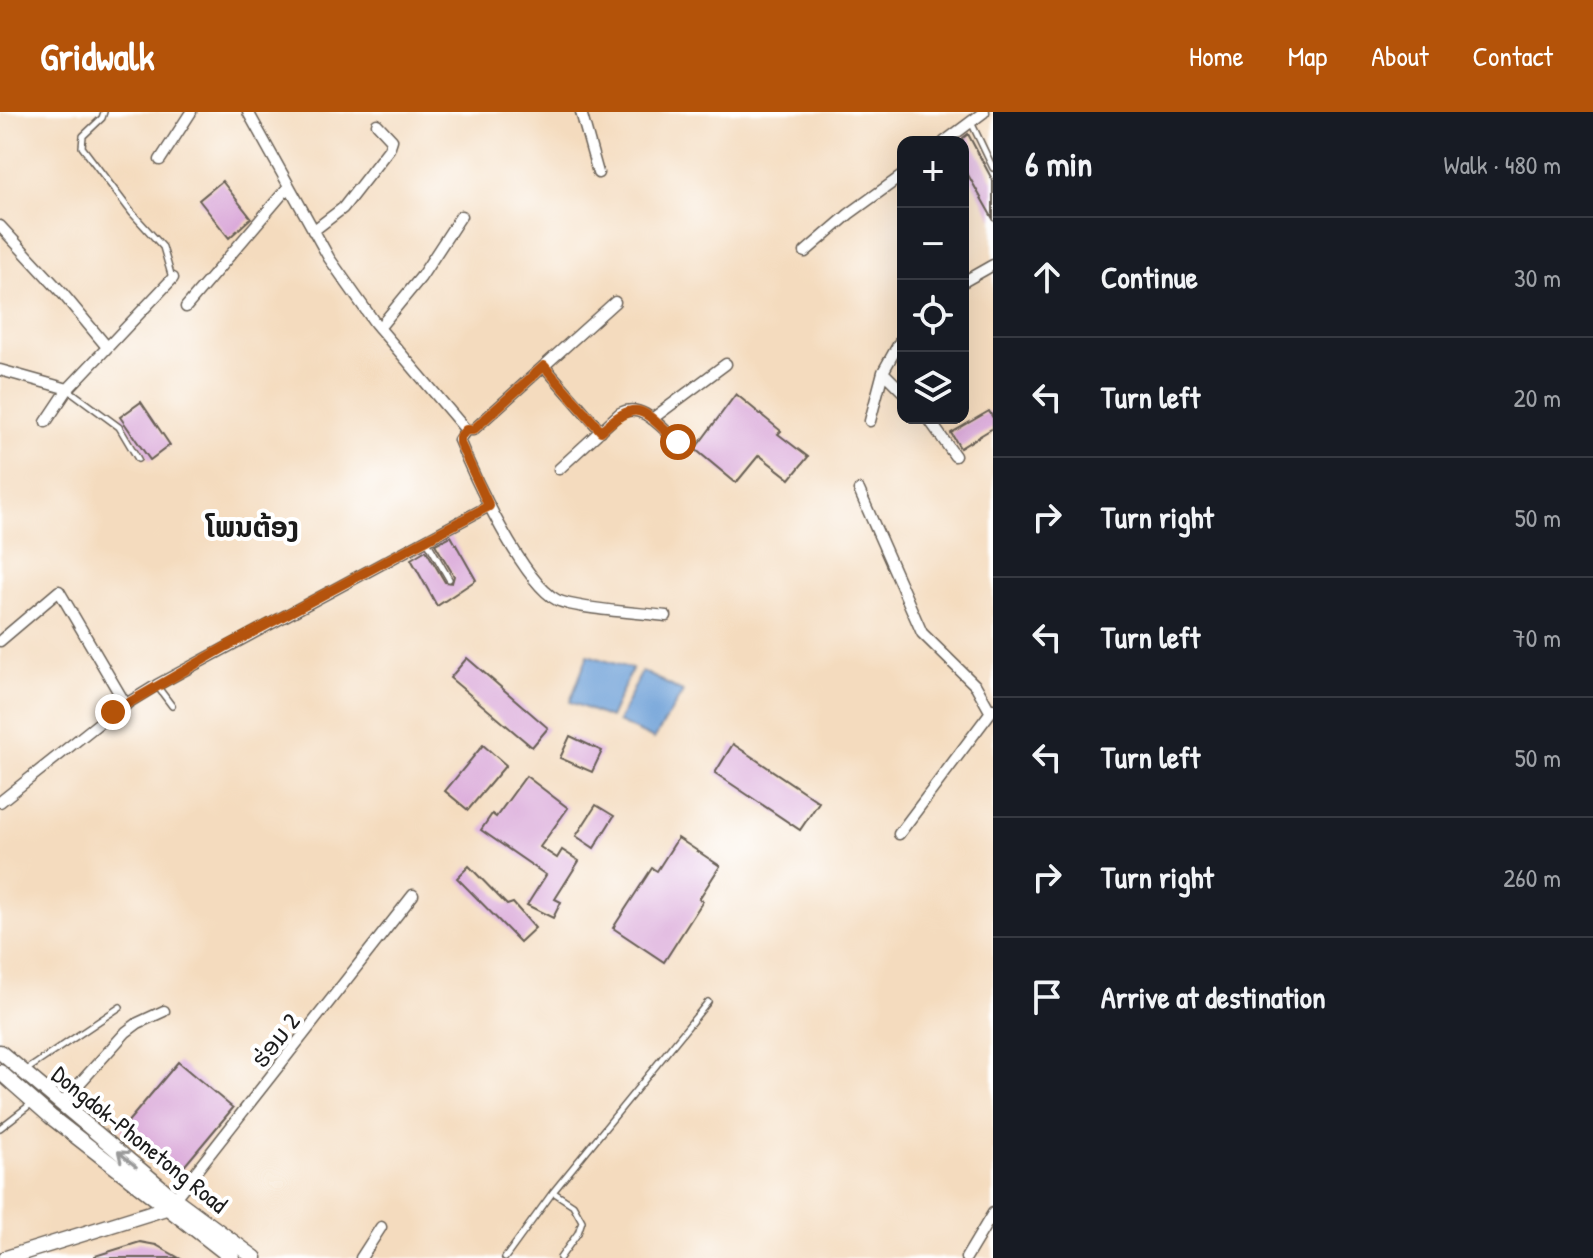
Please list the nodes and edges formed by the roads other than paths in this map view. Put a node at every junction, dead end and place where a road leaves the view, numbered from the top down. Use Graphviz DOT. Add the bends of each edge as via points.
graph roads {
  1 [pos="104,112"];
  2 [pos="191,112"];
  3 [pos="248,112"];
  4 [pos="581,112"];
  5 [pos="984,112"];
  6 [pos="970,121"];
  7 [pos="377,124"];
  8 [pos="951,136"];
  9 [pos="160,160"];
  10 [pos="993,168"];
  11 [pos="598,173"];
  12 [pos="897,179"];
  13 [pos="289,186"];
  14 [pos="461,216"];
  15 [pos="0,226"];
  16 [pos="313,231"];
  17 [pos="805,252"];
  18 [pos="993,265"];
  19 [pos="173,278"];
  20 [pos="967,280"];
  21 [pos="615,302"];
  22 [pos="186,307"];
  23 [pos="379,328"];
  24 [pos="107,347"];
  25 [pos="897,347"];
  26 [pos="726,364"];
  27 [pos="544,366"];
  28 [pos="0,370"];
  29 [pos="883,372"];
  30 [pos="897,386"];
  31 [pos="68,389"];
  32 [pos="652,419"];
  33 [pos="870,421"];
  34 [pos="46,422"];
  35 [pos="932,424"];
  36 [pos="466,430"];
  37 [pos="601,431"];
  38 [pos="678,442"];
  39 [pos="955,456"];
  40 [pos="138,459"];
  41 [pos="559,469"];
  42 [pos="859,490"];
  43 [pos="489,506"];
  44 [pos="426,540"];
  45 [pos="449,579"];
  46 [pos="666,616"];
  47 [pos="0,641"];
  48 [pos="157,685"];
  49 [pos="126,705"];
  50 [pos="172,706"];
  51 [pos="991,710"];
  52 [pos="0,802"];
  53 [pos="899,834"];
  54 [pos="413,895"];
  55 [pos="708,1002"];
  56 [pos="120,1007"];
  57 [pos="164,1011"];
  58 [pos="0,1052"];
  59 [pos="0,1072"];
  60 [pos="23,1072"];
  61 [pos="34,1102"];
  62 [pos="61,1104"];
  63 [pos="0,1128"];
  64 [pos="553,1192"];
  65 [pos="171,1204"];
  66 [pos="993,1213"];
  67 [pos="381,1227"];
  68 [pos="6,1258"];
  69 [pos="232,1258"];
  70 [pos="255,1258"];
  71 [pos="361,1258"];
  72 [pos="505,1258"];
  73 [pos="560,1258"];
  74 [pos="966,1258"];
  1 -- 19 [label="lane" via="83,136 82,147 163,247"];
  2 -- 9 [label="street"];
  3 -- 13 [label="street"];
  4 -- 11 [label="street"];
  5 -- 6 [label="street"];
  6 -- 8 [label="street"];
  6 -- 10 [label="lane"];
  7 -- 16 [label="street" via="392,140 389,149 343,208"];
  12 -- 17 [label="street"];
  13 -- 16 [label="street"];
  13 -- 22 [label="street"];
  14 -- 23 [label="street"];
  15 -- 24 [label="street"];
  16 -- 23 [label="street"];
  18 -- 20 [label="street"];
  19 -- 24 [label="street"];
  21 -- 27 [label="street"];
  23 -- 36 [label="street"];
  24 -- 31 [label="street"];
  25 -- 29 [label="street"];
  26 -- 32 [label="street"];
  27 -- 36 [label="street" via="473,430"];
  27 -- 37 [label="street"];
  28 -- 31 [label="street"];
  29 -- 30 [label="street"];
  29 -- 33 [label="street"];
  31 -- 34 [label="street"];
  31 -- 40 [label="lane" via="119,427"];
  32 -- 37 [label="street" via="626,410"];
  32 -- 38 [label="street"];
  35 -- 39 [label="street"];
  36 -- 43 [label="street" via="459,440"];
  37 -- 41 [label="street"];
  42 -- 51 [label="street" via="922,633 976,686"];
  43 -- 44 [label="street"];
  43 -- 46 [label="street" via="529,570 555,599"];
  44 -- 45 [label="lane"];
  44 -- 48 [label="street"];
  47 -- 49 [label="street" via="59,591"];
  48 -- 49 [label="street"];
  48 -- 50 [label="lane"];
  49 -- 52 [label="street"];
  51 -- 53 [label="street"];
  54 -- 65 [label="street, ຮ່ອມ 2"];
  55 -- 64 [label="lane"];
  56 -- 60 [label="lane"];
  57 -- 62 [label="street" via="126,1032"];
  58 -- 60 [label="main road, Dongdok-Phonetong Road"];
  59 -- 61 [label="main road, Dongdok-Phonetong Road"];
  60 -- 62 [label="main road, Dongdok-Phonetong Road"];
  61 -- 63 [label="lane"];
  61 -- 65 [label="main road, Dongdok-Phonetong Road"];
  65 -- 62 [label="main road, Dongdok-Phonetong Road, one-way"];
  64 -- 72 [label="lane"];
  64 -- 73 [label="lane" via="573,1205 582,1221"];
  65 -- 68 [label="main road"];
  65 -- 69 [label="main road, Dongdok-Phonetong Road"];
  65 -- 70 [label="main road, Dongdok-Phonetong Road"];
  66 -- 74 [label="street"];
  67 -- 71 [label="street"];
}
